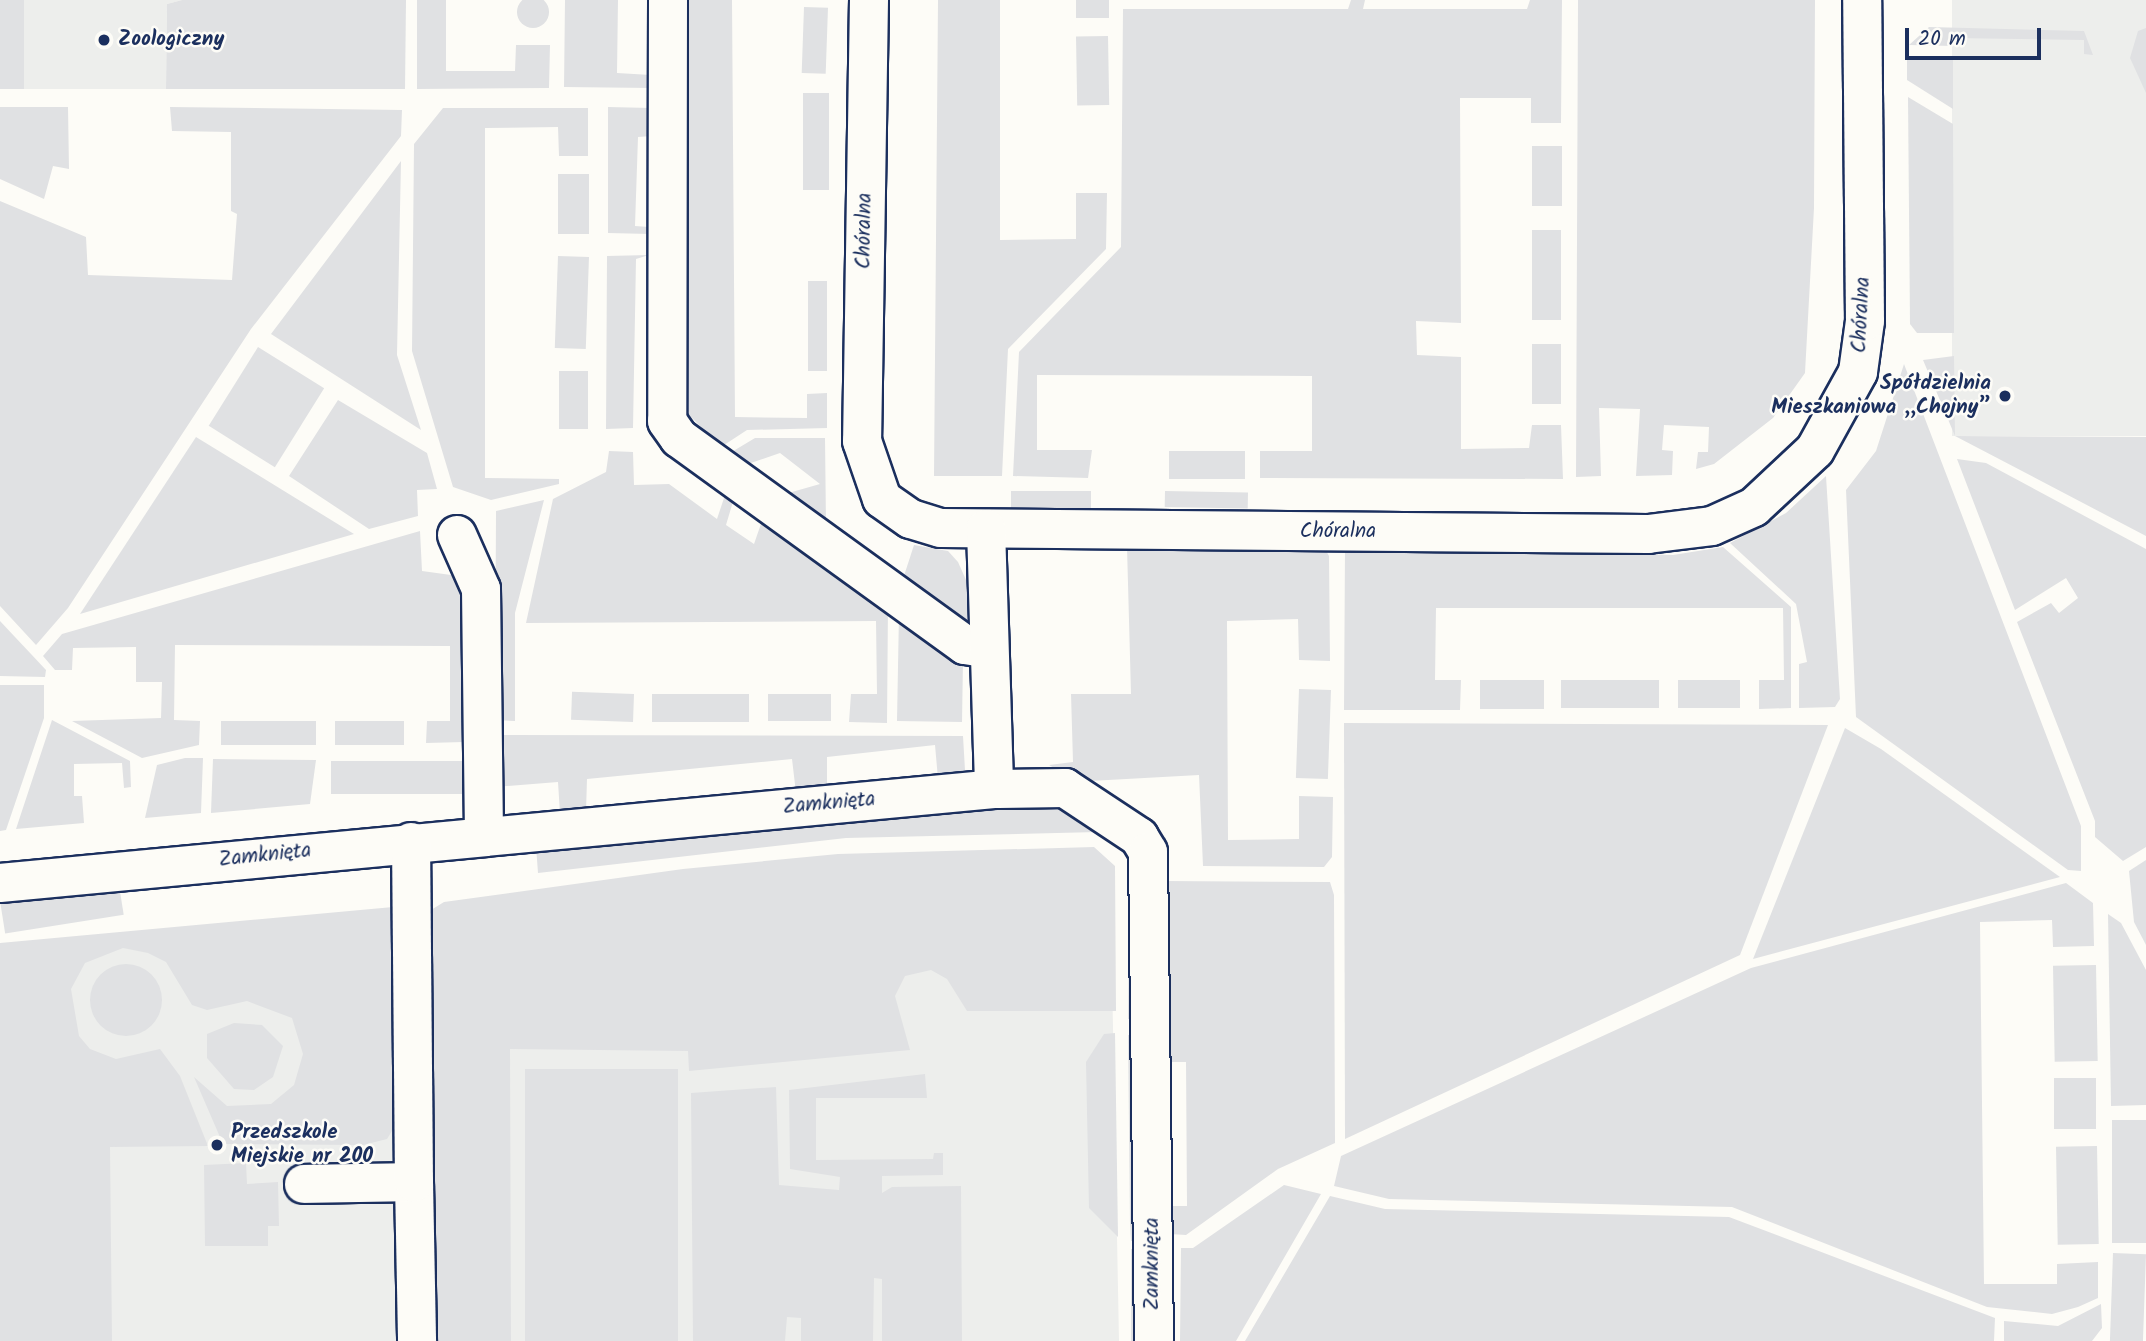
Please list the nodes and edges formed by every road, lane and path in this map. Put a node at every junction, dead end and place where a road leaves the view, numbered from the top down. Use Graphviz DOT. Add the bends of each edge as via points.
graph roads {
  1 [pos="668,0"];
  2 [pos="869,0"];
  3 [pos="1862,0"];
  4 [pos="986,529"];
  5 [pos="457,535"];
  6 [pos="989,649"];
  7 [pos="994,789"];
  8 [pos="484,835"];
  9 [pos="411,842"];
  10 [pos="0,883"];
  11 [pos="414,1182"];
  12 [pos="304,1184"];
  13 [pos="416,1341"];
  14 [pos="1154,1341"];
  1 -- 6 [label="street" via="667,421 679,438 965,645"];
  2 -- 4 [label="street, Chóralna" via="862,441 868,473 882,499 911,519 941,528"];
  3 -- 4 [label="street, Chóralna" via="1865,321 1858,372 1815,450 1754,507 1712,526 1648,534"];
  4 -- 6 [label="street"];
  5 -- 8 [label="street" via="481,589"];
  6 -- 7 [label="street"];
  7 -- 8 [label="street, Zamknięta"];
  7 -- 14 [label="street, Zamknięta" via="1065,788 1147,844"];
  8 -- 9 [label="street, Zamknięta"];
  9 -- 10 [label="street, Zamknięta"];
  9 -- 11 [label="street"];
  11 -- 12 [label="street"];
  11 -- 13 [label="street"];
}
